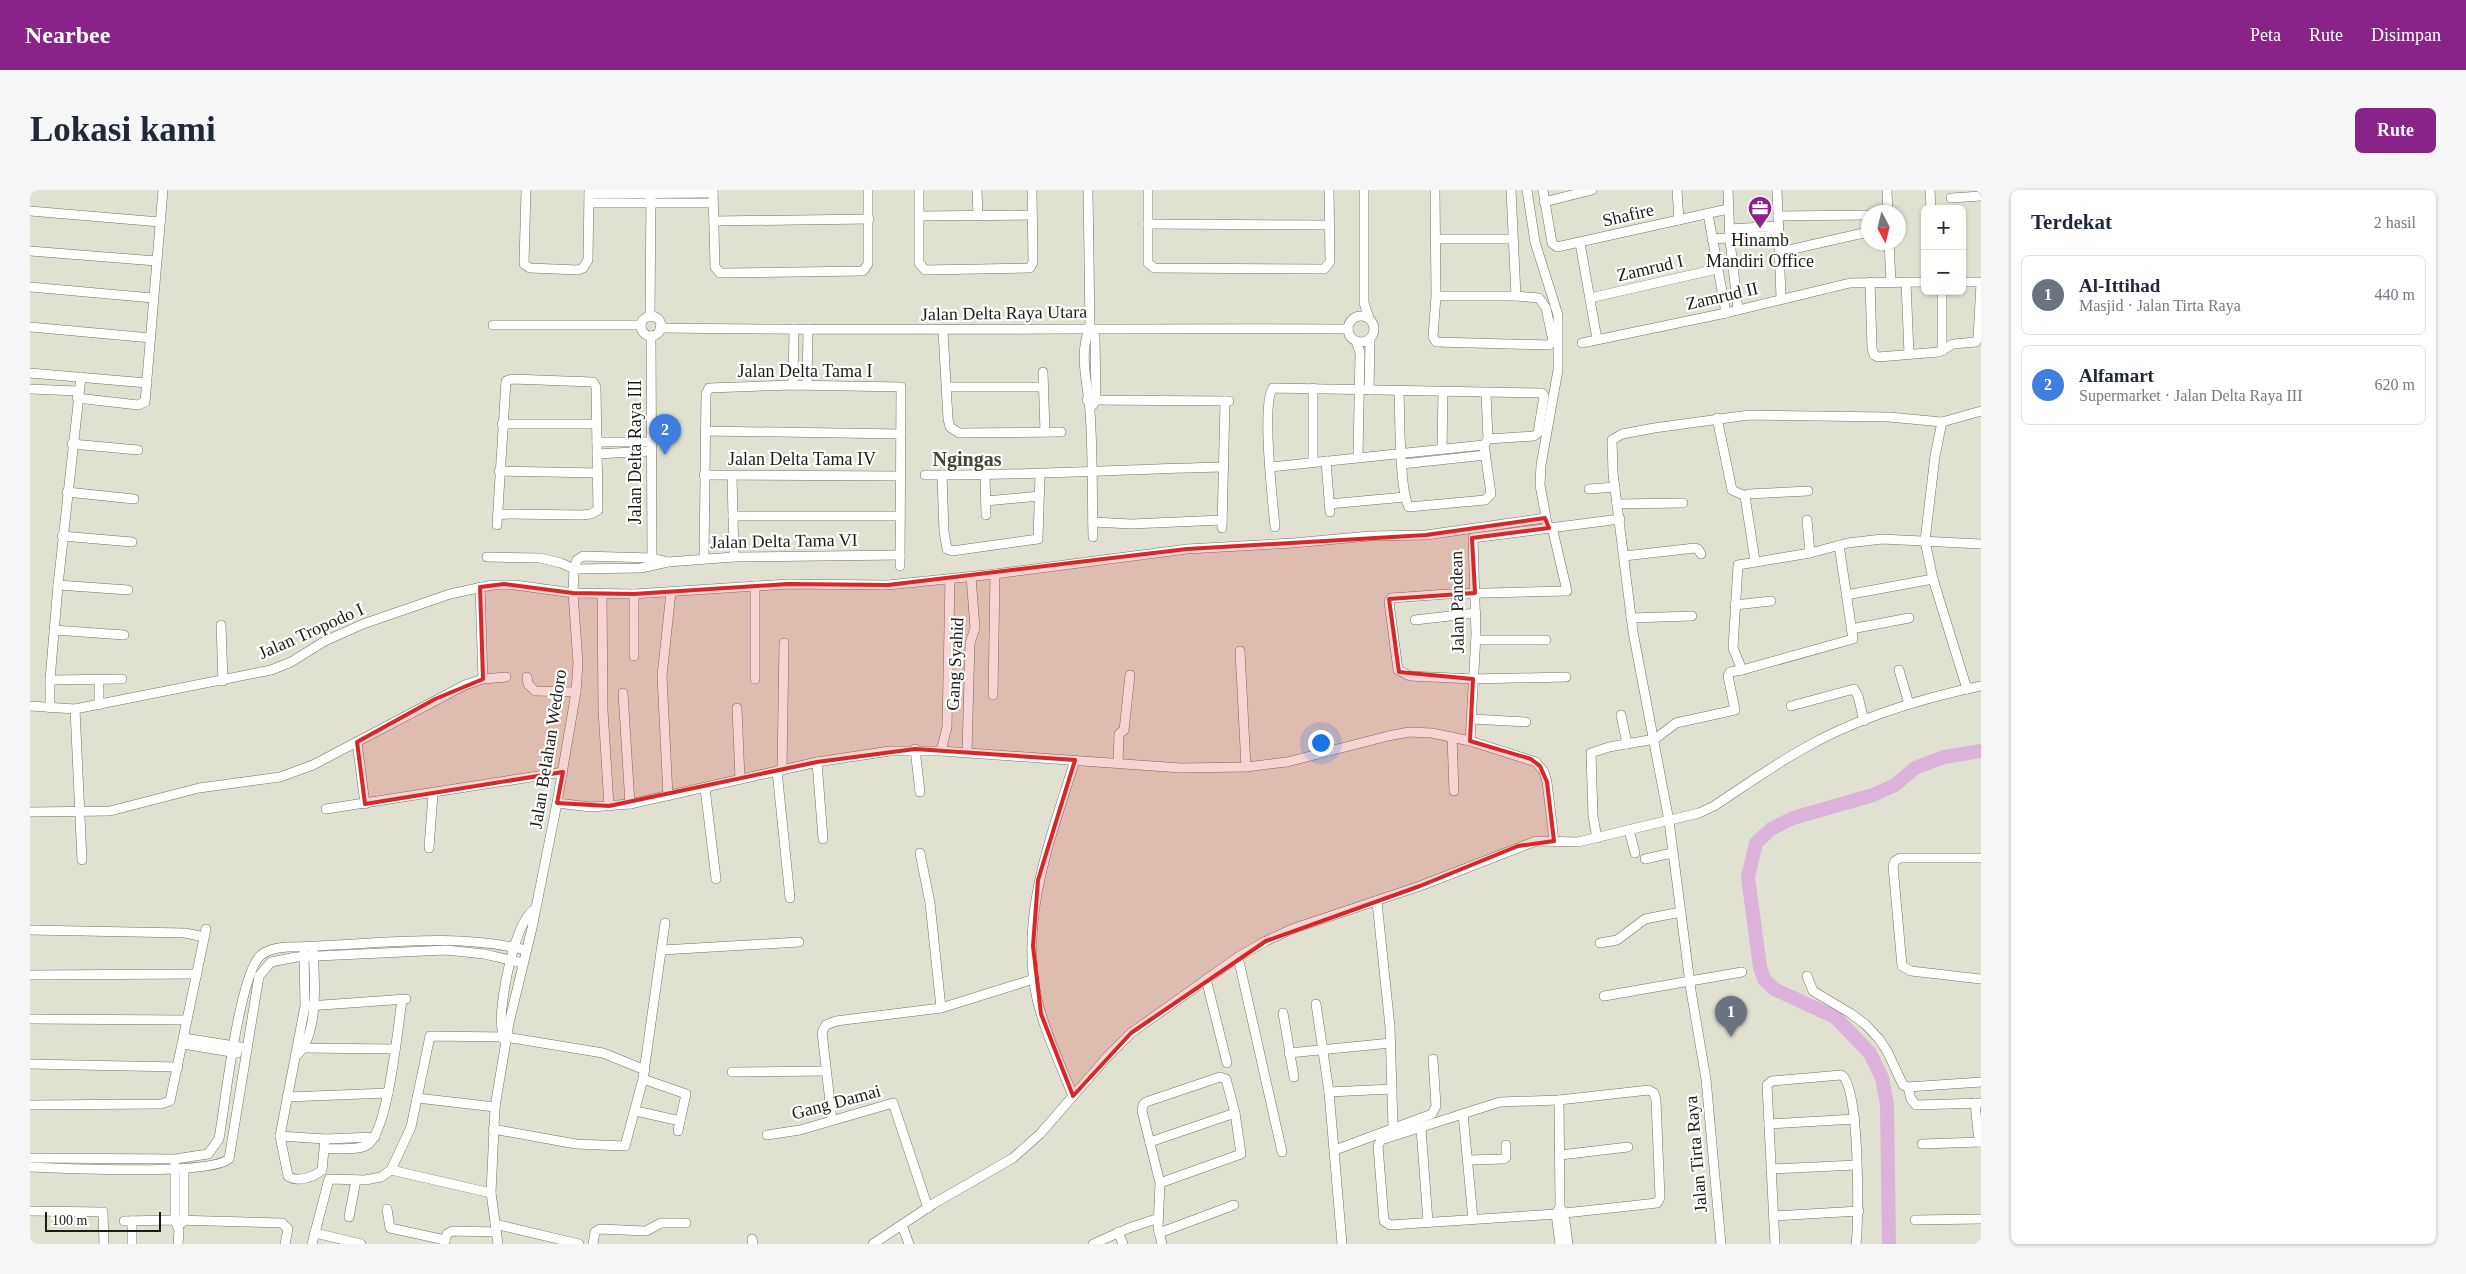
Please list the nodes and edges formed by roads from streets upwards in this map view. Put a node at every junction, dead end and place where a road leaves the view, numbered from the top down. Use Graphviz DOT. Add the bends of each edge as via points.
graph roads {
  1 [pos="163,190"];
  2 [pos="526,190"];
  3 [pos="868,190"];
  4 [pos="919,190"];
  5 [pos="977,190"];
  6 [pos="1032,190"];
  7 [pos="1088,190"];
  8 [pos="1148,190"];
  9 [pos="1329,190"];
  10 [pos="1364,190"];
  11 [pos="1435,190"];
  12 [pos="1512,190"];
  13 [pos="1527,190"];
  14 [pos="1543,190"];
  15 [pos="1592,190"];
  16 [pos="1678,190"];
  17 [pos="1728,190"];
  18 [pos="1777,190"];
  19 [pos="1887,190"];
  20 [pos="1930,190"];
  21 [pos="713,192"];
  22 [pos="651,195"];
  23 [pos="589,196"];
  24 [pos="1981,196"];
  25 [pos="1951,198"];
  26 [pos="1544,202"];
  27 [pos="713,203"];
  28 [pos="1888,205"];
  29 [pos="1931,205"];
  30 [pos="1728,209"];
  31 [pos="30,211"];
  32 [pos="1708,214"];
  33 [pos="978,215"];
  34 [pos="1032,215"];
  35 [pos="920,216"];
  36 [pos="1861,216"];
  37 [pos="868,219"];
  38 [pos="1679,220"];
  39 [pos="714,221"];
  40 [pos="160,222"];
  41 [pos="1148,224"];
  42 [pos="1329,225"];
  43 [pos="1779,225"];
  44 [pos="1730,233"];
  45 [pos="1861,234"];
  46 [pos="1435,239"];
  47 [pos="1512,239"];
  48 [pos="1712,239"];
  49 [pos="1580,242"];
  50 [pos="1889,250"];
  51 [pos="30,251"];
  52 [pos="1780,252"];
  53 [pos="156,260"];
  54 [pos="1717,269"];
  55 [pos="1870,282"];
  56 [pos="1891,282"];
  57 [pos="1906,282"];
  58 [pos="1921,282"];
  59 [pos="1966,282"];
  60 [pos="1981,283"];
  61 [pos="30,287"];
  62 [pos="1942,295"];
  63 [pos="1436,296"];
  64 [pos="1516,296"];
  65 [pos="153,298"];
  66 [pos="1590,298"];
  67 [pos="1781,298"];
  68 [pos="1364,303"];
  69 [pos="1738,310"];
  70 [pos="1726,313"];
  71 [pos="1359,316"];
  72 [pos="650,317"];
  73 [pos="1368,318"];
  74 [pos="493,325"];
  75 [pos="641,325"];
  76 [pos="30,327"];
  77 [pos="660,328"];
  78 [pos="1090,328"];
  79 [pos="808,329"];
  80 [pos="1348,329"];
  81 [pos="794,330"];
  82 [pos="943,331"];
  83 [pos="651,336"];
  84 [pos="151,338"];
  85 [pos="1597,339"];
  86 [pos="1370,340"];
  87 [pos="1356,342"];
  88 [pos="1582,343"];
  89 [pos="1942,351"];
  90 [pos="1909,354"];
  91 [pos="1043,372"];
  92 [pos="30,373"];
  93 [pos="81,377"];
  94 [pos="147,383"];
  95 [pos="794,385"];
  96 [pos="808,385"];
  97 [pos="947,387"];
  98 [pos="1043,387"];
  99 [pos="1313,388"];
  100 [pos="30,389"];
  101 [pos="1364,389"];
  102 [pos="1399,391"];
  103 [pos="1443,392"];
  104 [pos="1486,393"];
  105 [pos="78,395"];
  106 [pos="1091,403"];
  107 [pos="1981,411"];
  108 [pos="1718,418"];
  109 [pos="1942,422"];
  110 [pos="502,424"];
  111 [pos="596,424"];
  112 [pos="705,431"];
  113 [pos="1045,432"];
  114 [pos="1061,432"];
  115 [pos="901,434"];
  116 [pos="597,442"];
  117 [pos="72,444"];
  118 [pos="1486,446"];
  119 [pos="651,447"];
  120 [pos="138,450"];
  121 [pos="1442,450"];
  122 [pos="1401,453"];
  123 [pos="597,454"];
  124 [pos="1358,457"];
  125 [pos="1326,460"];
  126 [pos="1312,462"];
  127 [pos="1402,464"];
  128 [pos="1224,467"];
  129 [pos="1270,467"];
  130 [pos="1091,470"];
  131 [pos="499,471"];
  132 [pos="598,473"];
  133 [pos="704,475"];
  134 [pos="926,475"];
  135 [pos="942,475"];
  136 [pos="985,475"];
  137 [pos="1040,475"];
  138 [pos="732,476"];
  139 [pos="900,476"];
  140 [pos="1615,487"];
  141 [pos="1589,489"];
  142 [pos="1808,491"];
  143 [pos="67,492"];
  144 [pos="1039,496"];
  145 [pos="1745,496"];
  146 [pos="1405,497"];
  147 [pos="134,499"];
  148 [pos="986,501"];
  149 [pos="1683,503"];
  150 [pos="1617,504"];
  151 [pos="498,514"];
  152 [pos="986,515"];
  153 [pos="733,516"];
  154 [pos="900,516"];
  155 [pos="1545,518"];
  156 [pos="1620,519"];
  157 [pos="1807,520"];
  158 [pos="497,525"];
  159 [pos="1274,527"];
  160 [pos="1553,527"];
  161 [pos="62,536"];
  162 [pos="1925,541"];
  163 [pos="132,542"];
  164 [pos="1981,544"];
  165 [pos="1839,546"];
  166 [pos="1810,553"];
  167 [pos="1701,554"];
  168 [pos="900,555"];
  169 [pos="1624,556"];
  170 [pos="487,557"];
  171 [pos="734,557"];
  172 [pos="704,558"];
  173 [pos="1755,561"];
  174 [pos="652,562"];
  175 [pos="900,566"];
  176 [pos="574,569"];
  177 [pos="995,574"];
  178 [pos="971,577"];
  179 [pos="950,579"];
  180 [pos="1933,579"];
  181 [pos="58,585"];
  182 [pos="755,586"];
  183 [pos="480,587"];
  184 [pos="128,590"];
  185 [pos="671,592"];
  186 [pos="573,593"];
  187 [pos="1475,593"];
  188 [pos="602,594"];
  189 [pos="634,594"];
  190 [pos="1846,595"];
  191 [pos="1772,601"];
  192 [pos="1735,605"];
  193 [pos="1476,613"];
  194 [pos="1692,616"];
  195 [pos="1631,618"];
  196 [pos="1910,618"];
  197 [pos="1415,620"];
  198 [pos="221,625"];
  199 [pos="1851,629"];
  200 [pos="54,630"];
  201 [pos="124,635"];
  202 [pos="1476,640"];
  203 [pos="1546,640"];
  204 [pos="784,643"];
  205 [pos="1240,652"];
  206 [pos="634,656"];
  207 [pos="1742,670"];
  208 [pos="1898,670"];
  209 [pos="1130,675"];
  210 [pos="506,677"];
  211 [pos="527,677"];
  212 [pos="1566,677"];
  213 [pos="122,679"];
  214 [pos="483,679"];
  215 [pos="755,679"];
  216 [pos="1473,679"];
  217 [pos="50,680"];
  218 [pos="99,680"];
  219 [pos="223,681"];
  220 [pos="1981,686"];
  221 [pos="1967,689"];
  222 [pos="576,692"];
  223 [pos="623,693"];
  224 [pos="993,695"];
  225 [pos="1909,704"];
  226 [pos="99,705"];
  227 [pos="30,706"];
  228 [pos="1791,706"];
  229 [pos="50,708"];
  230 [pos="737,708"];
  231 [pos="75,709"];
  232 [pos="1621,716"];
  233 [pos="1472,719"];
  234 [pos="1864,720"];
  235 [pos="1526,722"];
  236 [pos="1452,737"];
  237 [pos="1655,739"];
  238 [pos="1470,741"];
  239 [pos="357,742"];
  240 [pos="1626,744"];
  241 [pos="915,749"];
  242 [pos="941,751"];
  243 [pos="967,752"];
  244 [pos="1075,760"];
  245 [pos="817,762"];
  246 [pos="1118,764"];
  247 [pos="1246,767"];
  248 [pos="779,770"];
  249 [pos="563,772"];
  250 [pos="740,779"];
  251 [pos="705,788"];
  252 [pos="1454,791"];
  253 [pos="920,792"];
  254 [pos="433,794"];
  255 [pos="668,796"];
  256 [pos="557,803"];
  257 [pos="365,804"];
  258 [pos="630,804"];
  259 [pos="609,806"];
  260 [pos="326,809"];
  261 [pos="30,812"];
  262 [pos="80,812"];
  263 [pos="1669,821"];
  264 [pos="1629,830"];
  265 [pos="1597,838"];
  266 [pos="823,839"];
  267 [pos="1554,841"];
  268 [pos="429,848"];
  269 [pos="920,853"];
  270 [pos="1635,853"];
  271 [pos="1672,853"];
  272 [pos="1981,858"];
  273 [pos="1645,859"];
  274 [pos="82,860"];
  275 [pos="716,879"];
  276 [pos="790,898"];
  277 [pos="1378,902"];
  278 [pos="535,909"];
  279 [pos="1681,912"];
  280 [pos="665,923"];
  281 [pos="30,930"];
  282 [pos="799,942"];
  283 [pos="1600,943"];
  284 [pos="308,946"];
  285 [pos="515,947"];
  286 [pos="526,950"];
  287 [pos="662,950"];
  288 [pos="309,957"];
  289 [pos="1238,957"];
  290 [pos="512,960"];
  291 [pos="523,963"];
  292 [pos="1742,972"];
  293 [pos="197,974"];
  294 [pos="30,975"];
  295 [pos="1807,976"];
  296 [pos="1034,979"];
  297 [pos="1206,979"];
  298 [pos="1981,979"];
  299 [pos="1690,982"];
  300 [pos="1604,996"];
  301 [pos="1316,1004"];
  302 [pos="309,1007"];
  303 [pos="941,1008"];
  304 [pos="1283,1013"];
  305 [pos="30,1019"];
  306 [pos="188,1020"];
  307 [pos="505,1022"];
  308 [pos="504,1037"];
  309 [pos="184,1041"];
  310 [pos="1391,1043"];
  311 [pos="395,1049"];
  312 [pos="1323,1049"];
  313 [pos="232,1050"];
  314 [pos="299,1050"];
  315 [pos="246,1051"];
  316 [pos="1290,1053"];
  317 [pos="1433,1058"];
  318 [pos="1227,1063"];
  319 [pos="30,1064"];
  320 [pos="178,1067"];
  321 [pos="826,1071"];
  322 [pos="732,1072"];
  323 [pos="644,1075"];
  324 [pos="1294,1077"];
  325 [pos="1981,1082"];
  326 [pos="1908,1087"];
  327 [pos="1392,1089"];
  328 [pos="1329,1092"];
  329 [pos="388,1093"];
  330 [pos="1073,1096"];
  331 [pos="287,1097"];
  332 [pos="417,1098"];
  333 [pos="1559,1100"];
  334 [pos="1978,1103"];
  335 [pos="30,1105"];
  336 [pos="495,1107"];
  337 [pos="636,1111"];
  338 [pos="1235,1113"];
  339 [pos="1463,1114"];
  340 [pos="1855,1119"];
  341 [pos="832,1120"];
  342 [pos="1768,1124"];
  343 [pos="1393,1128"];
  344 [pos="1420,1128"];
  345 [pos="493,1130"];
  346 [pos="767,1135"];
  347 [pos="280,1136"];
  348 [pos="1150,1142"];
  349 [pos="1980,1142"];
  350 [pos="325,1144"];
  351 [pos="1506,1144"];
  352 [pos="1922,1144"];
  353 [pos="1628,1146"];
  354 [pos="1335,1150"];
  355 [pos="1282,1152"];
  356 [pos="1560,1155"];
  357 [pos="30,1158"];
  358 [pos="40,1158"];
  359 [pos="175,1159"];
  360 [pos="1468,1160"];
  361 [pos="121,1164"];
  362 [pos="1856,1165"];
  363 [pos="35,1167"];
  364 [pos="179,1169"];
  365 [pos="1771,1169"];
  366 [pos="391,1170"];
  367 [pos="356,1180"];
  368 [pos="1160,1183"];
  369 [pos="490,1193"];
  370 [pos="1234,1204"];
  371 [pos="388,1208"];
  372 [pos="928,1208"];
  373 [pos="30,1211"];
  374 [pos="1859,1211"];
  375 [pos="1560,1212"];
  376 [pos="1774,1216"];
  377 [pos="349,1218"];
  378 [pos="1160,1218"];
  379 [pos="1981,1218"];
  380 [pos="180,1220"];
  381 [pos="1473,1220"];
  382 [pos="1915,1220"];
  383 [pos="1428,1222"];
  384 [pos="686,1223"];
  385 [pos="902,1225"];
  386 [pos="496,1228"];
  387 [pos="1118,1232"];
  388 [pos="315,1233"];
  389 [pos="1159,1233"];
  390 [pos="445,1242"];
  391 [pos="104,1244"];
  392 [pos="132,1244"];
  393 [pos="178,1244"];
  394 [pos="285,1244"];
  395 [pos="312,1244"];
  396 [pos="361,1244"];
  397 [pos="498,1244"];
  398 [pos="579,1244"];
  399 [pos="593,1244"];
  400 [pos="873,1244"];
  401 [pos="908,1244"];
  402 [pos="1093,1244"];
  403 [pos="1123,1244"];
  404 [pos="1162,1244"];
  405 [pos="1342,1244"];
  406 [pos="1560,1244"];
  407 [pos="1568,1244"];
  408 [pos="1721,1244"];
  409 [pos="1775,1244"];
  410 [pos="1856,1244"];
  1 -- 40 [label="street"];
  2 -- 23 [label="street" via="523,260 530,268 578,270 586,265"];
  3 -- 37 [label="street"];
  4 -- 35 [label="street"];
  5 -- 33 [label="street"];
  6 -- 34 [label="street"];
  7 -- 78 [label="street"];
  8 -- 41 [label="street"];
  9 -- 42 [label="street"];
  10 -- 68 [label="street"];
  11 -- 46 [label="street"];
  12 -- 47 [label="street"];
  13 -- 155 [label="street" via="1535,242 1558,315 1558,370 1541,465 1540,485"];
  14 -- 26 [label="street"];
  15 -- 26 [label="street"];
  16 -- 38 [label="street"];
  17 -- 30 [label="street"];
  18 -- 43 [label="street"];
  19 -- 28 [label="street"];
  20 -- 29 [label="street"];
  21 -- 22 [label="street"];
  21 -- 27 [label="street"];
  22 -- 23 [label="street"];
  22 -- 27 [label="street"];
  22 -- 72 [label="street"];
  24 -- 25 [label="street"];
  26 -- 49 [label="street, Shafire" via="1552,243 1556,247"];
  27 -- 39 [label="street"];
  30 -- 32 [label="street, Shafire"];
  30 -- 44 [label="street"];
  31 -- 40 [label="street"];
  32 -- 38 [label="street, Shafire"];
  32 -- 48 [label="street"];
  33 -- 34 [label="street"];
  33 -- 35 [label="street"];
  34 -- 35 [label="street" via="1033,262 1030,268 925,270 919,263"];
  36 -- 43 [label="street"];
  37 -- 39 [label="street"];
  37 -- 39 [label="street" via="868,264 858,273 720,272 715,267"];
  38 -- 49 [label="street, Shafire"];
  40 -- 53 [label="street"];
  41 -- 42 [label="street"];
  41 -- 42 [label="street" via="1148,263 1154,268 1324,269 1330,262"];
  43 -- 44 [label="street"];
  43 -- 52 [label="street"];
  44 -- 48 [label="street"];
  44 -- 69 [label="street"];
  45 -- 52 [label="street"];
  46 -- 47 [label="street"];
  46 -- 63 [label="street"];
  47 -- 64 [label="street"];
  48 -- 54 [label="street"];
  49 -- 66 [label="street"];
  50 -- 56 [label="street"];
  51 -- 53 [label="street"];
  52 -- 67 [label="street"];
  53 -- 65 [label="street"];
  54 -- 66 [label="street, Zamrud I"];
  54 -- 70 [label="street"];
  55 -- 56 [label="street, Zamrud II"];
  55 -- 67 [label="street, Zamrud II" via="1850,283"];
  55 -- 90 [label="street" via="1874,355"];
  56 -- 57 [label="street, Zamrud II"];
  57 -- 58 [label="street, Zamrud II"];
  57 -- 90 [label="street"];
  59 -- 60 [label="street"];
  60 -- 89 [label="street" via="1978,340 1953,344"];
  61 -- 65 [label="street"];
  62 -- 89 [label="street"];
  63 -- 64 [label="street"];
  63 -- 64 [label="street" via="1433,337 1439,343 1552,343 1542,300"];
  65 -- 84 [label="street"];
  66 -- 85 [label="street"];
  67 -- 69 [label="street, Zamrud II"];
  68 -- 71 [label="street"];
  68 -- 73 [label="street"];
  69 -- 70 [label="street, Zamrud II"];
  70 -- 85 [label="street, Zamrud II"];
  71 -- 73 [label="street"];
  71 -- 80 [label="street" via="1351,320"];
  72 -- 75 [label="street"];
  72 -- 77 [label="street" via="657,319"];
  73 -- 86 [label="street" via="1375,328"];
  74 -- 75 [label="street"];
  75 -- 83 [label="street" via="644,334"];
  76 -- 84 [label="street"];
  77 -- 81 [label="street, Jalan Delta Raya Utara"];
  77 -- 83 [label="street"];
  78 -- 80 [label="street, Jalan Delta Raya Utara"];
  78 -- 82 [label="street, Jalan Delta Raya Utara"];
  78 -- 106 [label="street" via="1085,337"];
  79 -- 81 [label="street, Jalan Delta Raya Utara"];
  79 -- 82 [label="street, Jalan Delta Raya Utara"];
  79 -- 96 [label="street"];
  80 -- 87 [label="street"];
  81 -- 95 [label="street"];
  82 -- 97 [label="street"];
  83 -- 119 [label="street, Jalan Delta Raya III"];
  84 -- 94 [label="street"];
  85 -- 88 [label="street, Zamrud II"];
  86 -- 87 [label="street"];
  86 -- 101 [label="street"];
  87 -- 101 [label="street"];
  89 -- 90 [label="street"];
  91 -- 98 [label="street"];
  92 -- 93 [label="street"];
  93 -- 94 [label="street"];
  93 -- 105 [label="street"];
  94 -- 105 [label="street" via="143,404"];
  95 -- 96 [label="street, Jalan Delta Tama I"];
  95 -- 112 [label="street, Jalan Delta Tama I" via="708,388"];
  96 -- 115 [label="street, Jalan Delta Tama I" via="901,387"];
  97 -- 98 [label="street"];
  97 -- 113 [label="street" via="948,419 956,432"];
  98 -- 113 [label="street"];
  99 -- 101 [label="street"];
  99 -- 126 [label="street"];
  99 -- 129 [label="street" via="1271,390 1268,418"];
  100 -- 105 [label="street"];
  101 -- 102 [label="street"];
  101 -- 124 [label="street"];
  102 -- 103 [label="street"];
  102 -- 122 [label="street"];
  103 -- 104 [label="street"];
  103 -- 121 [label="street"];
  104 -- 118 [label="street"];
  104 -- 118 [label="street" via="1542,393 1544,399 1536,436"];
  105 -- 117 [label="street"];
  106 -- 128 [label="street" via="1227,401"];
  106 -- 130 [label="street"];
  107 -- 109 [label="street"];
  108 -- 109 [label="street" via="1749,415 1889,416"];
  108 -- 140 [label="street, Jalan Tirta Raya" via="1630,433 1613,439"];
  108 -- 145 [label="street" via="1730,486"];
  109 -- 162 [label="street"];
  110 -- 111 [label="street"];
  110 -- 111 [label="street" via="504,384 512,379 594,382"];
  110 -- 131 [label="street"];
  111 -- 116 [label="street"];
  112 -- 115 [label="street"];
  112 -- 133 [label="street"];
  113 -- 114 [label="street"];
  115 -- 139 [label="street"];
  116 -- 119 [label="street"];
  116 -- 123 [label="street"];
  117 -- 120 [label="street"];
  117 -- 143 [label="street"];
  118 -- 121 [label="street"];
  118 -- 127 [label="street"];
  118 -- 146 [label="street" via="1491,494 1484,500 1413,508 1407,505"];
  119 -- 123 [label="street"];
  119 -- 174 [label="street, Jalan Delta Raya III"];
  121 -- 122 [label="street"];
  122 -- 124 [label="street"];
  122 -- 127 [label="street"];
  123 -- 132 [label="street"];
  124 -- 125 [label="street"];
  125 -- 126 [label="street"];
  125 -- 146 [label="street" via="1330,508"];
  126 -- 129 [label="street"];
  127 -- 146 [label="street"];
  128 -- 130 [label="street"];
  128 -- 130 [label="street" via="1222,524 1131,524 1093,530"];
  129 -- 159 [label="street"];
  130 -- 137 [label="street"];
  131 -- 132 [label="street"];
  131 -- 151 [label="street"];
  132 -- 151 [label="street" via="598,509 594,513"];
  133 -- 138 [label="street, Jalan Delta Tama IV"];
  133 -- 172 [label="street"];
  134 -- 135 [label="street"];
  135 -- 136 [label="street"];
  135 -- 144 [label="street" via="944,532 950,551 1037,540 1040,534"];
  136 -- 137 [label="street"];
  136 -- 148 [label="street"];
  137 -- 144 [label="street"];
  138 -- 139 [label="street, Jalan Delta Tama IV"];
  138 -- 153 [label="street"];
  139 -- 154 [label="street"];
  140 -- 141 [label="street"];
  140 -- 150 [label="street, Jalan Tirta Raya"];
  142 -- 145 [label="street"];
  143 -- 147 [label="street"];
  143 -- 161 [label="street"];
  144 -- 148 [label="street"];
  145 -- 173 [label="street"];
  148 -- 152 [label="street"];
  149 -- 150 [label="street"];
  150 -- 156 [label="street, Jalan Tirta Raya"];
  151 -- 158 [label="street"];
  153 -- 154 [label="street"];
  153 -- 171 [label="street"];
  154 -- 168 [label="street"];
  155 -- 160 [label="street"];
  155 -- 177 [label="street, Jalan Tropodo I" via="1426,535 1187,549"];
  156 -- 160 [label="street"];
  156 -- 169 [label="street, Jalan Tirta Raya"];
  157 -- 166 [label="street"];
  160 -- 187 [label="street, Jalan Pandean" via="1473,538"];
  160 -- 187 [label="street" via="1567,591"];
  161 -- 163 [label="street"];
  161 -- 181 [label="street"];
  162 -- 164 [label="street"];
  162 -- 165 [label="street" via="1882,540"];
  162 -- 180 [label="street"];
  165 -- 166 [label="street"];
  165 -- 190 [label="street"];
  166 -- 173 [label="street"];
  167 -- 169 [label="street" via="1695,548"];
  168 -- 171 [label="street, Jalan Delta Tama VI"];
  168 -- 175 [label="street"];
  169 -- 195 [label="street, Jalan Tirta Raya"];
  170 -- 176 [label="street" via="540,558"];
  171 -- 172 [label="street, Jalan Delta Tama VI"];
  172 -- 174 [label="street, Jalan Delta Tama VI"];
  173 -- 192 [label="street" via="1736,567"];
  174 -- 176 [label="street, Jalan Delta Tama VI" via="583,556 577,560"];
  176 -- 186 [label="street, Jalan Belahan Wedoro"];
  177 -- 178 [label="street, Jalan Tropodo I"];
  177 -- 224 [label="street"];
  178 -- 179 [label="street, Jalan Tropodo I"];
  178 -- 243 [label="street, Gang Syahid" via="975,628 970,643"];
  179 -- 182 [label="street, Jalan Tropodo I" via="864,586"];
  179 -- 242 [label="street" via="947,727"];
  180 -- 190 [label="street"];
  180 -- 221 [label="street"];
  181 -- 184 [label="street"];
  181 -- 200 [label="street"];
  182 -- 185 [label="street, Jalan Tropodo I"];
  182 -- 215 [label="street"];
  183 -- 186 [label="street, Jalan Tropodo I" via="504,584"];
  183 -- 214 [label="street"];
  183 -- 219 [label="street, Jalan Tropodo I" via="363,624 281,666"];
  185 -- 189 [label="street, Jalan Tropodo I"];
  185 -- 255 [label="street" via="662,676"];
  186 -- 188 [label="street, Jalan Tropodo I"];
  186 -- 222 [label="street, Jalan Belahan Wedoro" via="578,643"];
  187 -- 193 [label="street, Jalan Pandean"];
  187 -- 216 [label="street" via="1390,599 1400,672 1410,676"];
  188 -- 189 [label="street, Jalan Tropodo I"];
  188 -- 259 [label="street" via="602,710"];
  189 -- 206 [label="street"];
  190 -- 199 [label="street"];
  191 -- 192 [label="street"];
  192 -- 207 [label="street" via="1733,648"];
  193 -- 197 [label="street"];
  193 -- 202 [label="street, Jalan Pandean"];
  194 -- 195 [label="street"];
  195 -- 237 [label="street, Jalan Tirta Raya"];
  196 -- 199 [label="street"];
  198 -- 219 [label="street"];
  199 -- 207 [label="street" via="1851,640"];
  200 -- 201 [label="street"];
  200 -- 217 [label="street"];
  202 -- 203 [label="street"];
  202 -- 216 [label="street, Jalan Pandean"];
  204 -- 248 [label="street"];
  205 -- 247 [label="street"];
  207 -- 237 [label="street" via="1730,672 1728,676 1734,712 1676,723"];
  208 -- 225 [label="street"];
  209 -- 246 [label="street"];
  210 -- 214 [label="street"];
  211 -- 222 [label="street" via="528,684 535,691"];
  212 -- 216 [label="street"];
  213 -- 218 [label="street"];
  214 -- 239 [label="street" via="435,699"];
  216 -- 233 [label="street, Jalan Pandean"];
  217 -- 218 [label="street"];
  217 -- 229 [label="street"];
  218 -- 226 [label="street"];
  219 -- 226 [label="street, Jalan Tropodo I"];
  220 -- 221 [label="street"];
  221 -- 225 [label="street"];
  222 -- 249 [label="street, Jalan Belahan Wedoro"];
  223 -- 258 [label="street"];
  225 -- 234 [label="street"];
  226 -- 231 [label="street, Jalan Tropodo I"];
  227 -- 229 [label="street, Jalan Tropodo I"];
  228 -- 234 [label="street" via="1854,689"];
  229 -- 231 [label="street, Jalan Tropodo I"];
  230 -- 250 [label="street"];
  231 -- 262 [label="street"];
  232 -- 240 [label="street"];
  233 -- 235 [label="street"];
  233 -- 238 [label="street, Jalan Pandean"];
  234 -- 263 [label="street" via="1802,749 1707,810"];
  236 -- 238 [label="street"];
  236 -- 247 [label="street" via="1432,733 1401,734 1304,758"];
  236 -- 252 [label="street"];
  237 -- 240 [label="street"];
  237 -- 263 [label="street, Jalan Tirta Raya"];
  238 -- 267 [label="street" via="1530,759 1540,766 1546,782"];
  239 -- 257 [label="street"];
  239 -- 262 [label="street" via="306,768 280,777 199,788 110,811"];
  240 -- 265 [label="street" via="1591,753"];
  241 -- 242 [label="street"];
  241 -- 245 [label="street"];
  241 -- 253 [label="street"];
  242 -- 243 [label="street"];
  243 -- 244 [label="street"];
  244 -- 246 [label="street"];
  244 -- 296 [label="street" via="1035,895"];
  245 -- 248 [label="street"];
  245 -- 266 [label="street"];
  246 -- 247 [label="street" via="1181,768"];
  248 -- 250 [label="street"];
  248 -- 276 [label="street"];
  249 -- 254 [label="street"];
  249 -- 256 [label="street, Jalan Belahan Wedoro"];
  250 -- 251 [label="street"];
  251 -- 255 [label="street"];
  251 -- 275 [label="street"];
  254 -- 257 [label="street"];
  254 -- 268 [label="street"];
  255 -- 258 [label="street"];
  256 -- 259 [label="street"];
  256 -- 278 [label="street, Jalan Belahan Wedoro"];
  257 -- 260 [label="street"];
  258 -- 259 [label="street"];
  261 -- 262 [label="street"];
  262 -- 274 [label="street"];
  263 -- 264 [label="street"];
  263 -- 271 [label="street, Jalan Tirta Raya"];
  264 -- 265 [label="street"];
  264 -- 270 [label="street"];
  265 -- 267 [label="street" via="1570,843"];
  267 -- 277 [label="street" via="1541,840 1518,846"];
  269 -- 303 [label="street" via="931,910"];
  271 -- 273 [label="street"];
  271 -- 279 [label="street, Jalan Tirta Raya"];
  272 -- 298 [label="street" via="1900,858 1893,866 1902,966 1911,971"];
  277 -- 289 [label="street" via="1292,929"];
  277 -- 310 [label="street"];
  278 -- 285 [label="street, Jalan Belahan Wedoro" via="525,918"];
  278 -- 286 [label="street, Jalan Belahan Wedoro"];
  279 -- 283 [label="street" via="1646,919 1617,940"];
  279 -- 299 [label="street, Jalan Tirta Raya"];
  280 -- 287 [label="street"];
  281 -- 293 [label="street" via="205,933"];
  282 -- 287 [label="street"];
  284 -- 285 [label="street" via="441,941"];
  284 -- 288 [label="street"];
  284 -- 313 [label="street" via="278,948 259,957 251,973"];
  285 -- 286 [label="street"];
  285 -- 290 [label="street, Jalan Belahan Wedoro"];
  286 -- 291 [label="street, Jalan Belahan Wedoro"];
  287 -- 323 [label="street"];
  288 -- 290 [label="street" via="446,950"];
  288 -- 302 [label="street"];
  288 -- 315 [label="street" via="277,959 261,971"];
  289 -- 297 [label="street"];
  289 -- 355 [label="street"];
  290 -- 291 [label="street"];
  290 -- 307 [label="street, Jalan Belahan Wedoro" via="502,1002"];
  291 -- 307 [label="street, Jalan Belahan Wedoro"];
  292 -- 299 [label="street"];
  293 -- 294 [label="street"];
  293 -- 306 [label="street"];
  295 -- 326 [label="street" via="1813,991 1865,1024 1887,1051 1901,1084"];
  296 -- 303 [label="street"];
  296 -- 330 [label="street" via="1044,1022"];
  297 -- 318 [label="street"];
  297 -- 330 [label="street" via="1131,1033"];
  299 -- 300 [label="street"];
  299 -- 408 [label="street, Jalan Tirta Raya" via="1706,1079"];
  301 -- 312 [label="street"];
  302 -- 311 [label="street" via="404,999"];
  302 -- 314 [label="street"];
  303 -- 321 [label="street" via="828,1023 822,1032"];
  304 -- 316 [label="street"];
  305 -- 306 [label="street"];
  306 -- 309 [label="street"];
  307 -- 308 [label="street, Jalan Belahan Wedoro"];
  308 -- 323 [label="street" via="603,1053"];
  308 -- 332 [label="street" via="430,1036"];
  308 -- 336 [label="street, Jalan Belahan Wedoro"];
  309 -- 313 [label="street"];
  309 -- 320 [label="street"];
  310 -- 312 [label="street"];
  310 -- 327 [label="street"];
  311 -- 314 [label="street"];
  311 -- 329 [label="street"];
  312 -- 316 [label="street"];
  312 -- 328 [label="street"];
  313 -- 315 [label="street"];
  313 -- 359 [label="street" via="217,1144 208,1154"];
  314 -- 331 [label="street"];
  315 -- 364 [label="street" via="231,1155 217,1165"];
  316 -- 324 [label="street"];
  317 -- 343 [label="street" via="1434,1111 1422,1119"];
  319 -- 320 [label="street"];
  320 -- 335 [label="street" via="172,1098 166,1103"];
  321 -- 322 [label="street"];
  321 -- 341 [label="street"];
  323 -- 337 [label="street"];
  323 -- 337 [label="street" via="686,1094 679,1126"];
  325 -- 326 [label="street"];
  326 -- 334 [label="street" via="1916,1105"];
  327 -- 328 [label="street"];
  327 -- 343 [label="street"];
  328 -- 354 [label="street"];
  329 -- 331 [label="street"];
  329 -- 350 [label="street" via="375,1137"];
  330 -- 372 [label="street" via="1040,1134 1013,1158"];
  331 -- 347 [label="street"];
  332 -- 336 [label="street"];
  332 -- 366 [label="street" via="411,1126"];
  333 -- 339 [label="street" via="1500,1102"];
  333 -- 356 [label="street"];
  333 -- 375 [label="street" via="1649,1090 1654,1093 1659,1202"];
  334 -- 349 [label="street"];
  336 -- 345 [label="street, Jalan Belahan Wedoro"];
  337 -- 345 [label="street" via="625,1146 576,1144"];
  338 -- 348 [label="street"];
  338 -- 348 [label="street" via="1227,1082 1222,1077 1146,1102 1142,1109"];
  338 -- 368 [label="street" via="1242,1154"];
  339 -- 344 [label="street"];
  339 -- 360 [label="street"];
  340 -- 342 [label="street"];
  340 -- 342 [label="street" via="1846,1080 1841,1075 1768,1083"];
  340 -- 362 [label="street"];
  341 -- 346 [label="street, Gang Damai" via="800,1130"];
  341 -- 372 [label="street, Gang Damai" via="893,1103"];
  342 -- 365 [label="street"];
  343 -- 354 [label="street"];
  344 -- 383 [label="street"];
  344 -- 383 [label="street" via="1379,1143 1382,1215 1390,1225"];
  345 -- 369 [label="street, Jalan Belahan Wedoro"];
  347 -- 350 [label="street"];
  347 -- 350 [label="street" via="288,1176 294,1179 320,1172"];
  348 -- 368 [label="street"];
  349 -- 352 [label="street"];
  351 -- 360 [label="street" via="1506,1157 1502,1159"];
  353 -- 356 [label="street"];
  354 -- 405 [label="street"];
  356 -- 375 [label="street"];
  357 -- 358 [label="street"];
  358 -- 361 [label="street"];
  358 -- 363 [label="street"];
  359 -- 361 [label="street"];
  359 -- 364 [label="street"];
  360 -- 381 [label="street"];
  361 -- 363 [label="street"];
  361 -- 364 [label="street"];
  362 -- 365 [label="street"];
  362 -- 374 [label="street"];
  364 -- 380 [label="street"];
  365 -- 376 [label="street"];
  366 -- 367 [label="street" via="374,1179"];
  366 -- 369 [label="street"];
  367 -- 377 [label="street"];
  367 -- 388 [label="street" via="333,1178 328,1181"];
  368 -- 378 [label="street"];
  369 -- 386 [label="street, Jalan Belahan Wedoro"];
  370 -- 389 [label="street"];
  371 -- 390 [label="street" via="390,1228"];
  372 -- 385 [label="street"];
  373 -- 391 [label="street" via="103,1212"];
  374 -- 376 [label="street"];
  374 -- 410 [label="street"];
  375 -- 381 [label="street"];
  375 -- 406 [label="street"];
  375 -- 407 [label="street"];
  376 -- 409 [label="street"];
  378 -- 387 [label="street"];
  378 -- 389 [label="street"];
  379 -- 382 [label="street"];
  380 -- 392 [label="street" via="128,1221"];
  380 -- 393 [label="street"];
  380 -- 394 [label="street" via="282,1223 288,1229"];
  381 -- 383 [label="street"];
  384 -- 399 [label="street" via="659,1224 646,1231 600,1229 595,1232"];
  385 -- 400 [label="street"];
  385 -- 401 [label="street"];
  386 -- 390 [label="street" via="452,1231"];
  386 -- 397 [label="street, Jalan Belahan Wedoro"];
  386 -- 398 [label="street"];
  387 -- 402 [label="street"];
  387 -- 403 [label="street"];
  388 -- 395 [label="street"];
  388 -- 396 [label="street"];
  389 -- 404 [label="street"];
}
